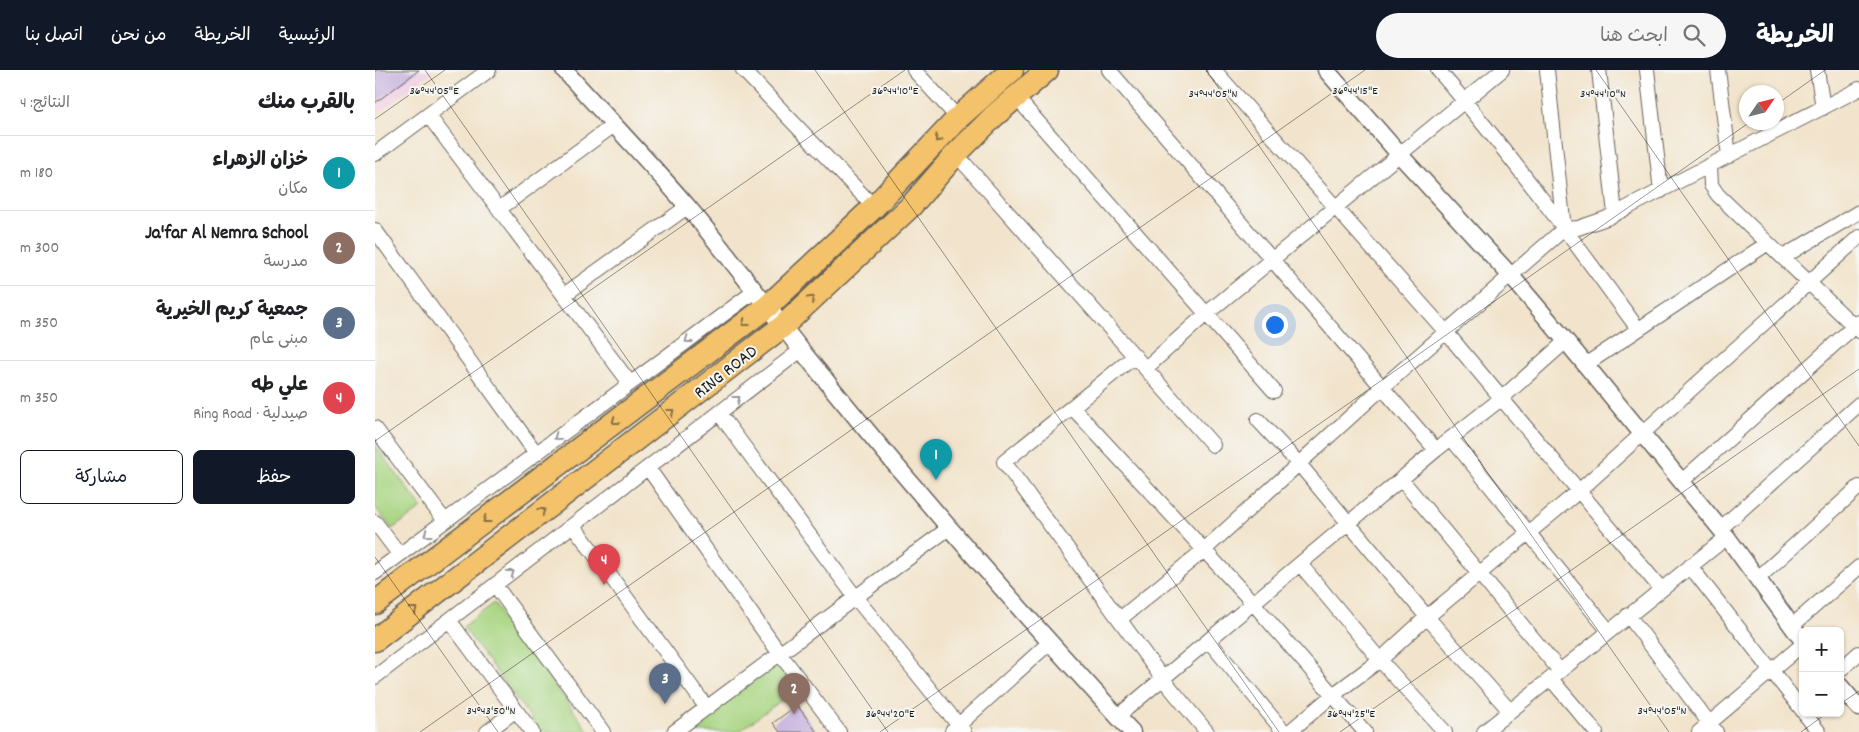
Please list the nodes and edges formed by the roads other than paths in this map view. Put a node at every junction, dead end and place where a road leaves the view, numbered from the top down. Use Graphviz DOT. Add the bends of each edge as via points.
graph roads {
  1 [pos="489,70"];
  2 [pos="564,70"];
  3 [pos="743,70"];
  4 [pos="914,70"];
  5 [pos="1012,70"];
  6 [pos="1047,70"];
  7 [pos="1109,70"];
  8 [pos="1214,70"];
  9 [pos="1326,70"];
  10 [pos="1438,70"];
  11 [pos="1502,70"];
  12 [pos="1547,70"];
  13 [pos="1599,70"];
  14 [pos="1647,70"];
  15 [pos="1718,70"];
  16 [pos="1817,70"];
  17 [pos="1859,89"];
  18 [pos="1016,97"];
  19 [pos="1465,101"];
  20 [pos="1823,108"];
  21 [pos="427,115"];
  22 [pos="958,118"];
  23 [pos="613,125"];
  24 [pos="375,154"];
  25 [pos="956,154"];
  26 [pos="1399,154"];
  27 [pos="1729,156"];
  28 [pos="1710,166"];
  29 [pos="1661,191"];
  30 [pos="687,207"];
  31 [pos="874,207"];
  32 [pos="1334,207"];
  33 [pos="499,209"];
  34 [pos="1859,212"];
  35 [pos="1615,214"];
  36 [pos="1565,229"];
  37 [pos="375,230"];
  38 [pos="1859,237"];
  39 [pos="1768,243"];
  40 [pos="1783,258"];
  41 [pos="1273,260"];
  42 [pos="1511,276"];
  43 [pos="1810,284"];
  44 [pos="564,295"];
  45 [pos="762,298"];
  46 [pos="1206,314"];
  47 [pos="783,326"];
  48 [pos="1857,327"];
  49 [pos="1638,329"];
  50 [pos="1446,332"];
  51 [pos="1566,341"];
  52 [pos="801,350"];
  53 [pos="1135,356"];
  54 [pos="1585,366"];
  55 [pos="1146,368"];
  56 [pos="630,383"];
  57 [pos="1383,387"];
  58 [pos="1274,391"];
  59 [pos="1502,398"];
  60 [pos="1859,404"];
  61 [pos="1072,407"];
  62 [pos="719,413"];
  63 [pos="1258,420"];
  64 [pos="375,428"];
  65 [pos="1643,435"];
  66 [pos="1451,438"];
  67 [pos="1213,445"];
  68 [pos="1436,450"];
  69 [pos="536,453"];
  70 [pos="1300,465"];
  71 [pos="648,468"];
  72 [pos="1401,479"];
  73 [pos="1681,482"];
  74 [pos="1859,487"];
  75 [pos="1579,491"];
  76 [pos="445,521"];
  77 [pos="375,522"];
  78 [pos="1349,523"];
  79 [pos="573,525"];
  80 [pos="949,528"];
  81 [pos="1724,533"];
  82 [pos="1528,534"];
  83 [pos="1204,550"];
  84 [pos="399,554"];
  85 [pos="1300,564"];
  86 [pos="1690,566"];
  87 [pos="1859,567"];
  88 [pos="375,573"];
  89 [pos="1480,574"];
  90 [pos="1757,578"];
  91 [pos="495,585"];
  92 [pos="1661,588"];
  93 [pos="856,598"];
  94 [pos="375,603"];
  95 [pos="1253,604"];
  96 [pos="1628,616"];
  97 [pos="1427,617"];
  98 [pos="1120,619"];
  99 [pos="449,620"];
  100 [pos="1792,626"];
  101 [pos="1608,630"];
  102 [pos="1799,637"];
  103 [pos="375,640"];
  104 [pos="1209,641"];
  105 [pos="1049,643"];
  106 [pos="1799,646"];
  107 [pos="1859,652"];
  108 [pos="780,654"];
  109 [pos="1380,660"];
  110 [pos="1844,666"];
  111 [pos="1771,670"];
  112 [pos="1555,675"];
  113 [pos="375,677"];
  114 [pos="1163,679"];
  115 [pos="1844,691"];
  116 [pos="1333,694"];
  117 [pos="1799,707"];
  118 [pos="707,708"];
  119 [pos="1859,708"];
  120 [pos="516,710"];
  121 [pos="1510,711"];
  122 [pos="1118,716"];
  123 [pos="1807,717"];
  124 [pos="1708,729"];
  125 [pos="958,730"];
  126 [pos="487,732"];
  127 [pos="532,732"];
  128 [pos="603,732"];
  129 [pos="674,732"];
  130 [pos="839,732"];
  131 [pos="1132,732"];
  132 [pos="1207,732"];
  133 [pos="1285,732"];
  134 [pos="1289,732"];
  135 [pos="1365,732"];
  136 [pos="1445,732"];
  137 [pos="1484,732"];
  138 [pos="1596,732"];
  139 [pos="1819,732"];
  1 -- 21 [label="street"];
  2 -- 23 [label="street"];
  3 -- 31 [label="street"];
  4 -- 22 [label="street"];
  5 -- 22 [label="highway, RING ROAD"];
  6 -- 18 [label="highway, RING ROAD"];
  7 -- 41 [label="street"];
  8 -- 32 [label="street"];
  9 -- 26 [label="street"];
  10 -- 19 [label="street"];
  11 -- 19 [label="street"];
  12 -- 36 [label="street"];
  13 -- 35 [label="street"];
  14 -- 29 [label="street"];
  15 -- 27 [label="street"];
  16 -- 20 [label="street"];
  17 -- 20 [label="street"];
  18 -- 25 [label="highway, RING ROAD"];
  18 -- 46 [label="street"];
  19 -- 26 [label="street"];
  19 -- 36 [label="street"];
  20 -- 27 [label="street"];
  21 -- 24 [label="street"];
  21 -- 33 [label="street"];
  22 -- 31 [label="highway, RING ROAD, one-way"];
  23 -- 30 [label="street"];
  23 -- 33 [label="street"];
  47 -- 25 [label="highway, RING ROAD, one-way" via="910,207"];
  25 -- 53 [label="street"];
  26 -- 32 [label="street"];
  26 -- 42 [label="street"];
  27 -- 28 [label="street"];
  28 -- 29 [label="street"];
  28 -- 39 [label="street" via="1711,185 1718,195"];
  29 -- 35 [label="street"];
  30 -- 44 [label="street"];
  30 -- 45 [label="street"];
  31 -- 45 [label="highway, RING ROAD"];
  32 -- 41 [label="street"];
  32 -- 50 [label="street"];
  33 -- 44 [label="street"];
  34 -- 40 [label="street"];
  35 -- 36 [label="street" via="1578,228"];
  36 -- 42 [label="street"];
  36 -- 49 [label="street"];
  37 -- 69 [label="street"];
  38 -- 43 [label="street"];
  39 -- 40 [label="street"];
  39 -- 49 [label="street"];
  40 -- 43 [label="street"];
  41 -- 46 [label="street"];
  41 -- 57 [label="street"];
  42 -- 50 [label="street"];
  42 -- 51 [label="street"];
  43 -- 48 [label="street"];
  43 -- 65 [label="street"];
  44 -- 56 [label="street"];
  45 -- 47 [label="street"];
  45 -- 56 [label="street, one-way"];
  45 -- 94 [label="highway, RING ROAD, one-way"];
  46 -- 55 [label="street"];
  46 -- 58 [label="street"];
  47 -- 52 [label="street"];
  103 -- 47 [label="highway, RING ROAD, one-way"];
  48 -- 73 [label="street"];
  49 -- 54 [label="street"];
  50 -- 57 [label="street"];
  50 -- 59 [label="street"];
  51 -- 54 [label="street"];
  51 -- 59 [label="street"];
  62 -- 52 [label="street, one-way"];
  52 -- 80 [label="street"];
  53 -- 55 [label="street"];
  53 -- 61 [label="street"];
  54 -- 65 [label="street"];
  55 -- 67 [label="street"];
  56 -- 69 [label="street, one-way"];
  57 -- 68 [label="street"];
  57 -- 70 [label="street"];
  59 -- 66 [label="street"];
  59 -- 75 [label="street"];
  60 -- 81 [label="street"];
  61 -- 83 [label="street"];
  61 -- 98 [label="street" via="1004,462"];
  62 -- 71 [label="street"];
  62 -- 93 [label="street"];
  63 -- 70 [label="street"];
  64 -- 76 [label="street"];
  65 -- 73 [label="street"];
  65 -- 75 [label="street"];
  66 -- 68 [label="street"];
  66 -- 82 [label="street"];
  68 -- 72 [label="street"];
  69 -- 76 [label="street"];
  70 -- 78 [label="street"];
  70 -- 83 [label="street"];
  71 -- 79 [label="street"];
  71 -- 108 [label="street"];
  72 -- 78 [label="street"];
  72 -- 89 [label="street"];
  73 -- 81 [label="street"];
  74 -- 90 [label="street"];
  75 -- 82 [label="street"];
  75 -- 92 [label="street"];
  76 -- 84 [label="street, one-way"];
  77 -- 84 [label="street"];
  78 -- 85 [label="street"];
  78 -- 97 [label="street"];
  91 -- 79 [label="street, one-way"];
  79 -- 118 [label="street"];
  80 -- 93 [label="street"];
  80 -- 105 [label="street"];
  81 -- 86 [label="street"];
  81 -- 90 [label="street"];
  82 -- 89 [label="street"];
  82 -- 101 [label="street"];
  83 -- 95 [label="street"];
  83 -- 98 [label="street"];
  84 -- 88 [label="street"];
  85 -- 95 [label="street"];
  85 -- 109 [label="street"];
  86 -- 92 [label="street"];
  86 -- 111 [label="street"];
  87 -- 100 [label="street"];
  89 -- 97 [label="street"];
  89 -- 112 [label="street"];
  90 -- 100 [label="street"];
  91 -- 99 [label="street"];
  91 -- 128 [label="street"];
  92 -- 96 [label="street"];
  93 -- 108 [label="street"];
  93 -- 125 [label="street"];
  95 -- 104 [label="street"];
  95 -- 116 [label="street"];
  96 -- 101 [label="street"];
  96 -- 124 [label="street"];
  97 -- 109 [label="street"];
  97 -- 121 [label="street"];
  98 -- 114 [label="street"];
  99 -- 113 [label="street"];
  99 -- 120 [label="street"];
  100 -- 102 [label="street"];
  101 -- 112 [label="street"];
  104 -- 114 [label="street"];
  104 -- 133 [label="street"];
  105 -- 122 [label="street"];
  105 -- 125 [label="street"];
  106 -- 111 [label="street"];
  107 -- 110 [label="street"];
  108 -- 118 [label="street"];
  108 -- 130 [label="street"];
  109 -- 116 [label="street"];
  109 -- 136 [label="street"];
  111 -- 117 [label="street"];
  111 -- 124 [label="street"];
  112 -- 121 [label="street"];
  112 -- 138 [label="street"];
  114 -- 122 [label="street"];
  114 -- 132 [label="street"];
  115 -- 119 [label="street"];
  116 -- 134 [label="street"];
  116 -- 135 [label="street"];
  118 -- 129 [label="street"];
  120 -- 126 [label="street"];
  120 -- 127 [label="street"];
  121 -- 137 [label="street"];
  122 -- 131 [label="street"];
  123 -- 139 [label="street"];
}
